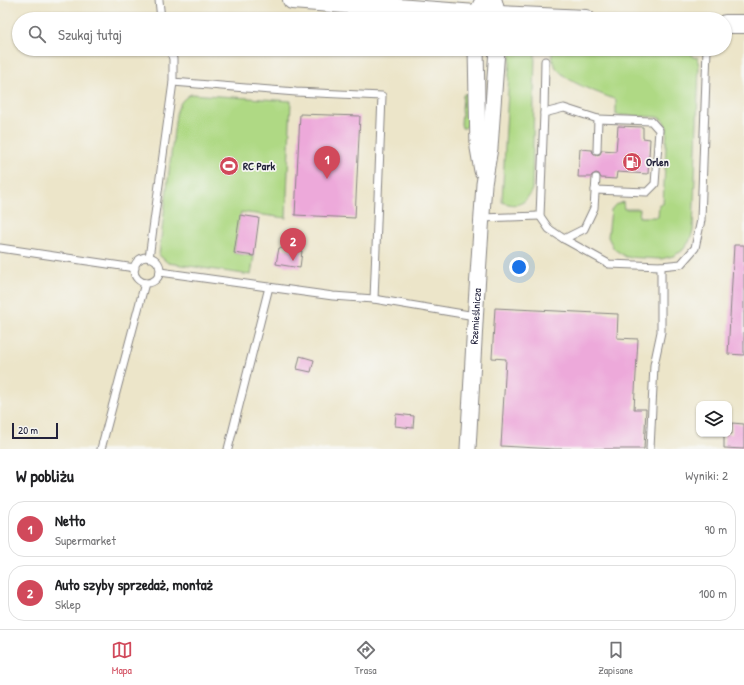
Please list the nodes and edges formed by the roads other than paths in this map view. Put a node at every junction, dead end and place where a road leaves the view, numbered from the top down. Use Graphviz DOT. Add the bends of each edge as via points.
graph roads {
  1 [pos="159,0"];
  2 [pos="292,0"];
  3 [pos="478,11"];
  4 [pos="160,12"];
  5 [pos="497,12"];
  6 [pos="732,24"];
  7 [pos="744,24"];
  8 [pos="172,56"];
  9 [pos="476,56"];
  10 [pos="497,56"];
  11 [pos="707,56"];
  12 [pos="545,61"];
  13 [pos="173,82"];
  14 [pos="544,113"];
  15 [pos="598,119"];
  16 [pos="597,150"];
  17 [pos="596,178"];
  18 [pos="484,184"];
  19 [pos="595,190"];
  20 [pos="540,216"];
  21 [pos="482,218"];
  22 [pos="564,239"];
  23 [pos="0,248"];
  24 [pos="149,258"];
  25 [pos="661,266"];
  26 [pos="135,268"];
  27 [pos="160,272"];
  28 [pos="145,283"];
  29 [pos="269,287"];
  30 [pos="374,299"];
  31 [pos="475,316"];
  32 [pos="101,449"];
  33 [pos="228,449"];
  34 [pos="468,449"];
  35 [pos="650,449"];
  1 -- 4 [label="lane"];
  2 -- 3 [label="street"];
  3 -- 5 [label="street"];
  6 -- 7 [label="street"];
  8 -- 13 [label="lane"];
  9 -- 18 [label="street, Rzemieślnicza" via="478,148"];
  10 -- 18 [label="street, Rzemieślnicza" via="490,148"];
  11 -- 25 [label="lane" via="701,220 695,248 681,264"];
  12 -- 14 [label="lane"];
  13 -- 24 [label="lane"];
  13 -- 30 [label="lane" via="382,96"];
  14 -- 15 [label="lane" via="564,108"];
  14 -- 20 [label="lane"];
  15 -- 16 [label="lane"];
  15 -- 19 [label="lane" via="651,121 659,130 655,184 647,192"];
  17 -- 19 [label="lane"];
  18 -- 21 [label="street, Rzemieślnicza"];
  19 -- 22 [label="lane" via="594,208 584,229"];
  20 -- 21 [label="lane"];
  20 -- 22 [label="lane" via="549,229"];
  21 -- 31 [label="street, Rzemieślnicza"];
  22 -- 25 [label="lane" via="609,264"];
  23 -- 26 [label="lane"];
  24 -- 26 [label="lane" via="138,261"];
  24 -- 27 [label="lane" via="156,261"];
  25 -- 35 [label="lane" via="660,332 654,365"];
  26 -- 28 [label="lane" via="138,279"];
  27 -- 28 [label="lane" via="156,279"];
  27 -- 29 [label="lane"];
  28 -- 32 [label="lane"];
  29 -- 30 [label="lane"];
  29 -- 33 [label="lane"];
  30 -- 31 [label="lane"];
  31 -- 34 [label="street, Rzemieślnicza"];
}
